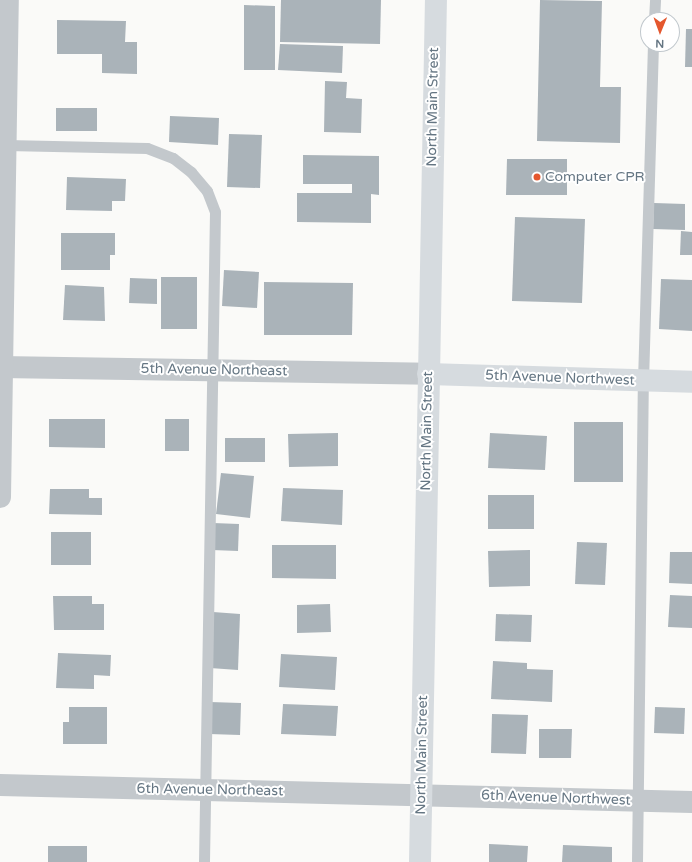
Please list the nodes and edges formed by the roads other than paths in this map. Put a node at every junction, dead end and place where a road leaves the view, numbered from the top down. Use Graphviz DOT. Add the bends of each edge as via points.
graph roads {
  1 [pos="8,0"];
  2 [pos="436,0"];
  3 [pos="655,0"];
  4 [pos="654,12"];
  5 [pos="653,52"];
  6 [pos="6,145"];
  7 [pos="1,367"];
  8 [pos="214,370"];
  9 [pos="428,374"];
  10 [pos="643,381"];
  11 [pos="692,382"];
  12 [pos="0,497"];
  13 [pos="0,786"];
  14 [pos="206,790"];
  15 [pos="421,794"];
  16 [pos="638,800"];
  17 [pos="692,802"];
  18 [pos="204,862"];
  19 [pos="420,862"];
  20 [pos="637,862"];
  1 -- 6 [label="street"];
  2 -- 9 [label="street, North Main Street"];
  3 -- 4 [label="lane"];
  5 -- 10 [label="lane"];
  6 -- 7 [label="street"];
  6 -- 8 [label="lane" via="147,148 173,158 191,172 207,191 215,212"];
  7 -- 8 [label="street, 5th Avenue Northeast"];
  7 -- 12 [label="street"];
  8 -- 9 [label="street, 5th Avenue Northeast"];
  8 -- 14 [label="lane"];
  9 -- 10 [label="street, 5th Avenue Northwest"];
  9 -- 15 [label="street, North Main Street"];
  10 -- 11 [label="street, 5th Avenue Northwest"];
  10 -- 16 [label="lane"];
  13 -- 14 [label="street, 6th Avenue Northeast"];
  14 -- 15 [label="street, 6th Avenue Northeast"];
  14 -- 18 [label="lane"];
  15 -- 16 [label="street, 6th Avenue Northwest"];
  15 -- 19 [label="street, North Main Street"];
  16 -- 17 [label="street, 6th Avenue Northwest"];
  16 -- 20 [label="lane"];
}
